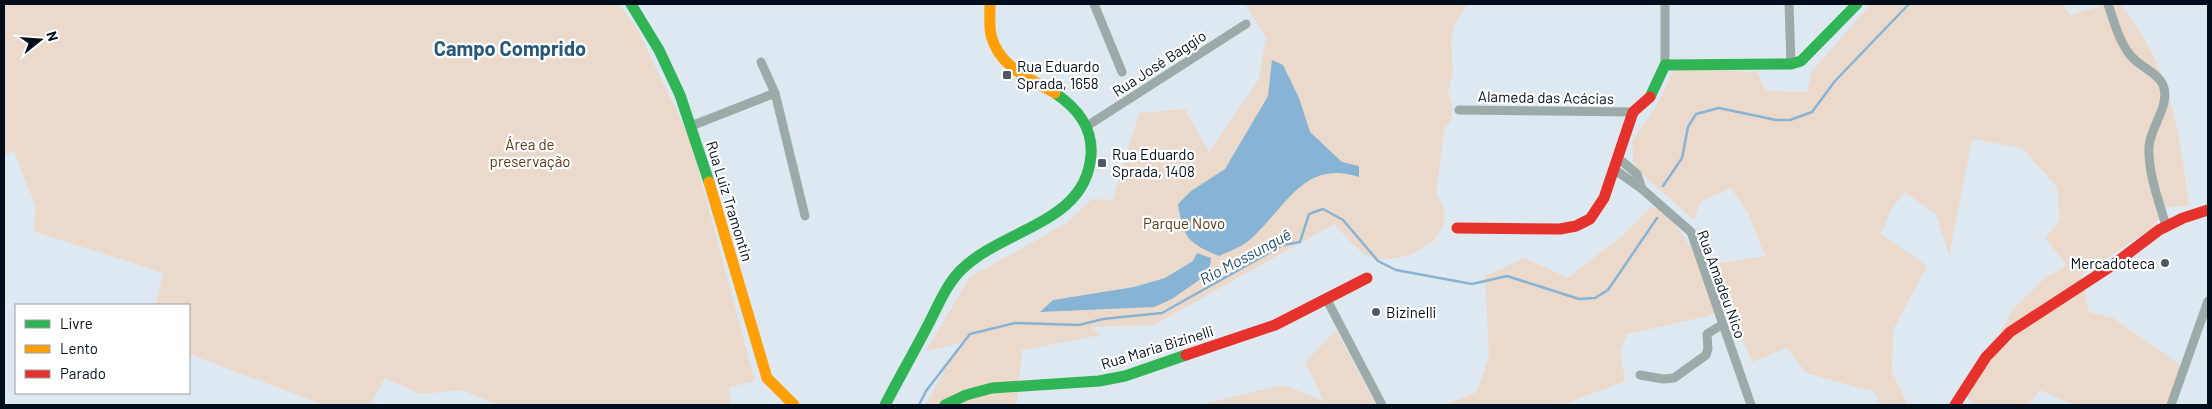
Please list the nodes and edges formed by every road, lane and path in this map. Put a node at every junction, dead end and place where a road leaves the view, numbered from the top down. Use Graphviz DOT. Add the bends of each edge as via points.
graph roads {
  1 [pos="632,4"];
  2 [pos="990,4"];
  3 [pos="1094,4"];
  4 [pos="1665,4"];
  5 [pos="1789,4"];
  6 [pos="1857,4"];
  7 [pos="1866,4"];
  8 [pos="2108,4"];
  9 [pos="1840,22"];
  10 [pos="1246,24"];
  11 [pos="761,62"];
  12 [pos="1791,64"];
  13 [pos="1665,65"];
  14 [pos="1122,72"];
  15 [pos="775,93"];
  16 [pos="1459,110"];
  17 [pos="1633,112"];
  18 [pos="690,126"];
  19 [pos="1087,126"];
  20 [pos="1616,164"];
  21 [pos="2208,210"];
  22 [pos="805,216"];
  23 [pos="2166,226"];
  24 [pos="1457,228"];
  25 [pos="1367,278"];
  26 [pos="1327,300"];
  27 [pos="2208,301"];
  28 [pos="1723,324"];
  29 [pos="1640,376"];
  30 [pos="794,405"];
  31 [pos="885,405"];
  32 [pos="945,405"];
  33 [pos="1382,405"];
  34 [pos="1750,405"];
  35 [pos="1955,405"];
  36 [pos="2171,405"];
  1 -- 18 [label="street, Rua Luiz Tramontin" via="669,68"];
  2 -- 19 [label="street" via="990,36 998,56 1012,69 1071,104"];
  3 -- 14 [label="street"];
  4 -- 13 [label="street"];
  5 -- 12 [label="street"];
  6 -- 9 [label="street"];
  7 -- 9 [label="street" via="1854,17"];
  8 -- 23 [label="street" via="2130,55 2156,76 2164,89 2165,98 2153,128 2149,152 2151,173"];
  9 -- 12 [label="street" via="1806,58"];
  10 -- 19 [label="street, Rua José Baggio"];
  11 -- 15 [label="street"];
  12 -- 13 [label="street"];
  13 -- 17 [label="street" via="1649,100"];
  15 -- 18 [label="street"];
  15 -- 22 [label="street"];
  16 -- 17 [label="street, Alameda das Acácias"];
  17 -- 20 [label="street"];
  18 -- 30 [label="street, Rua Luiz Tramontin" via="721,217 766,374 772,386"];
  19 -- 31 [label="street" via="1092,156 1082,187 1050,218 980,255 961,270"];
  20 -- 24 [label="street" via="1597,212 1576,226 1560,229"];
  20 -- 28 [label="street, Rua Amadeu Nico" via="1637,174 1642,189 1691,232"];
  21 -- 23 [label="street"];
  23 -- 35 [label="street" via="2010,332 1986,357"];
  25 -- 26 [label="street, Rua Maria Bizinelli"];
  26 -- 32 [label="street, Rua Maria Bizinelli" via="1275,326 1125,376 1099,381 992,388"];
  26 -- 33 [label="street"];
  27 -- 36 [label="street"];
  28 -- 29 [label="street" via="1707,334 1706,355 1674,378"];
  28 -- 34 [label="street, Rua Amadeu Nico"];
}
